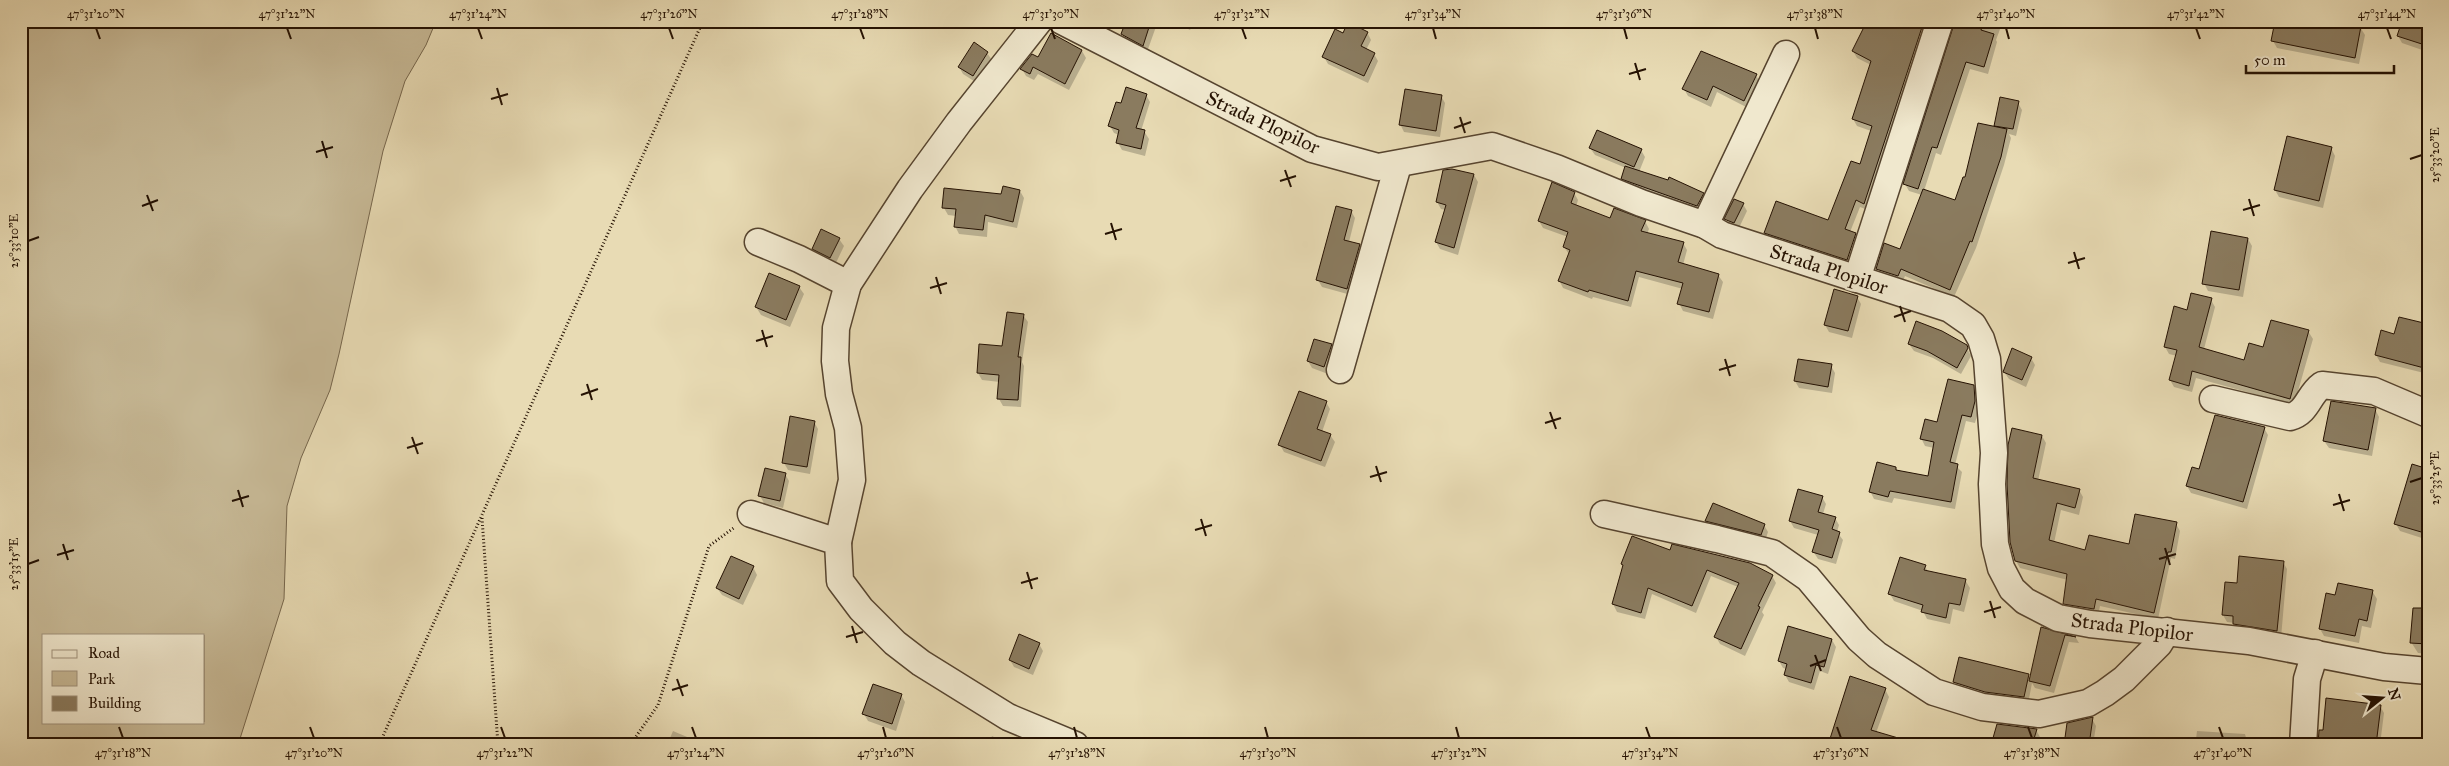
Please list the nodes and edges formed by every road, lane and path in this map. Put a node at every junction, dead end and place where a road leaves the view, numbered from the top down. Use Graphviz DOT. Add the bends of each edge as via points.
graph roads {
  1 [pos="703,21"];
  2 [pos="1039,21"];
  3 [pos="1062,21"];
  4 [pos="1940,21"];
  5 [pos="1786,54"];
  6 [pos="1398,165"];
  7 [pos="1705,225"];
  8 [pos="758,242"];
  9 [pos="1857,279"];
  10 [pos="848,284"];
  11 [pos="1340,370"];
  12 [pos="2213,399"];
  13 [pos="2428,414"];
  14 [pos="751,514"];
  15 [pos="1604,514"];
  16 [pos="482,518"];
  17 [pos="838,542"];
  18 [pos="2167,631"];
  19 [pos="2315,653"];
  20 [pos="2428,671"];
  21 [pos="379,745"];
  22 [pos="498,745"];
  23 [pos="630,745"];
  24 [pos="1075,745"];
  25 [pos="2303,745"];
  1 -- 16 [label="path"];
  2 -- 10 [label="street" via="910,189"];
  3 -- 6 [label="street, Strada Plopilor" via="1312,149 1378,167"];
  4 -- 9 [label="street"];
  5 -- 7 [label="street"];
  6 -- 7 [label="street, Strada Plopilor" via="1492,146"];
  6 -- 11 [label="street"];
  7 -- 9 [label="street, Strada Plopilor" via="1722,235"];
  8 -- 10 [label="street"];
  9 -- 18 [label="street, Strada Plopilor" via="1950,309 1973,325 1981,339 1990,386 1995,544 2001,568 2012,589 2025,601 2058,618"];
  10 -- 17 [label="street" via="836,328 835,361 848,428 852,480"];
  12 -- 13 [label="street" via="2290,417 2299,414 2310,403 2314,391 2322,385 2374,391"];
  14 -- 17 [label="street"];
  14 -- 23 [label="path" via="709,546 658,705"];
  15 -- 18 [label="street" via="1772,553 1808,578 1859,639 1882,660 1934,692 1982,706 2039,714 2088,703 2124,679 2159,644"];
  16 -- 21 [label="path"];
  16 -- 22 [label="path"];
  17 -- 24 [label="street" via="840,581 861,609 895,643 928,668 1008,717"];
  18 -- 19 [label="street, Strada Plopilor"];
  19 -- 20 [label="street, Strada Plopilor" via="2384,667"];
  19 -- 25 [label="street" via="2307,679"];
}
